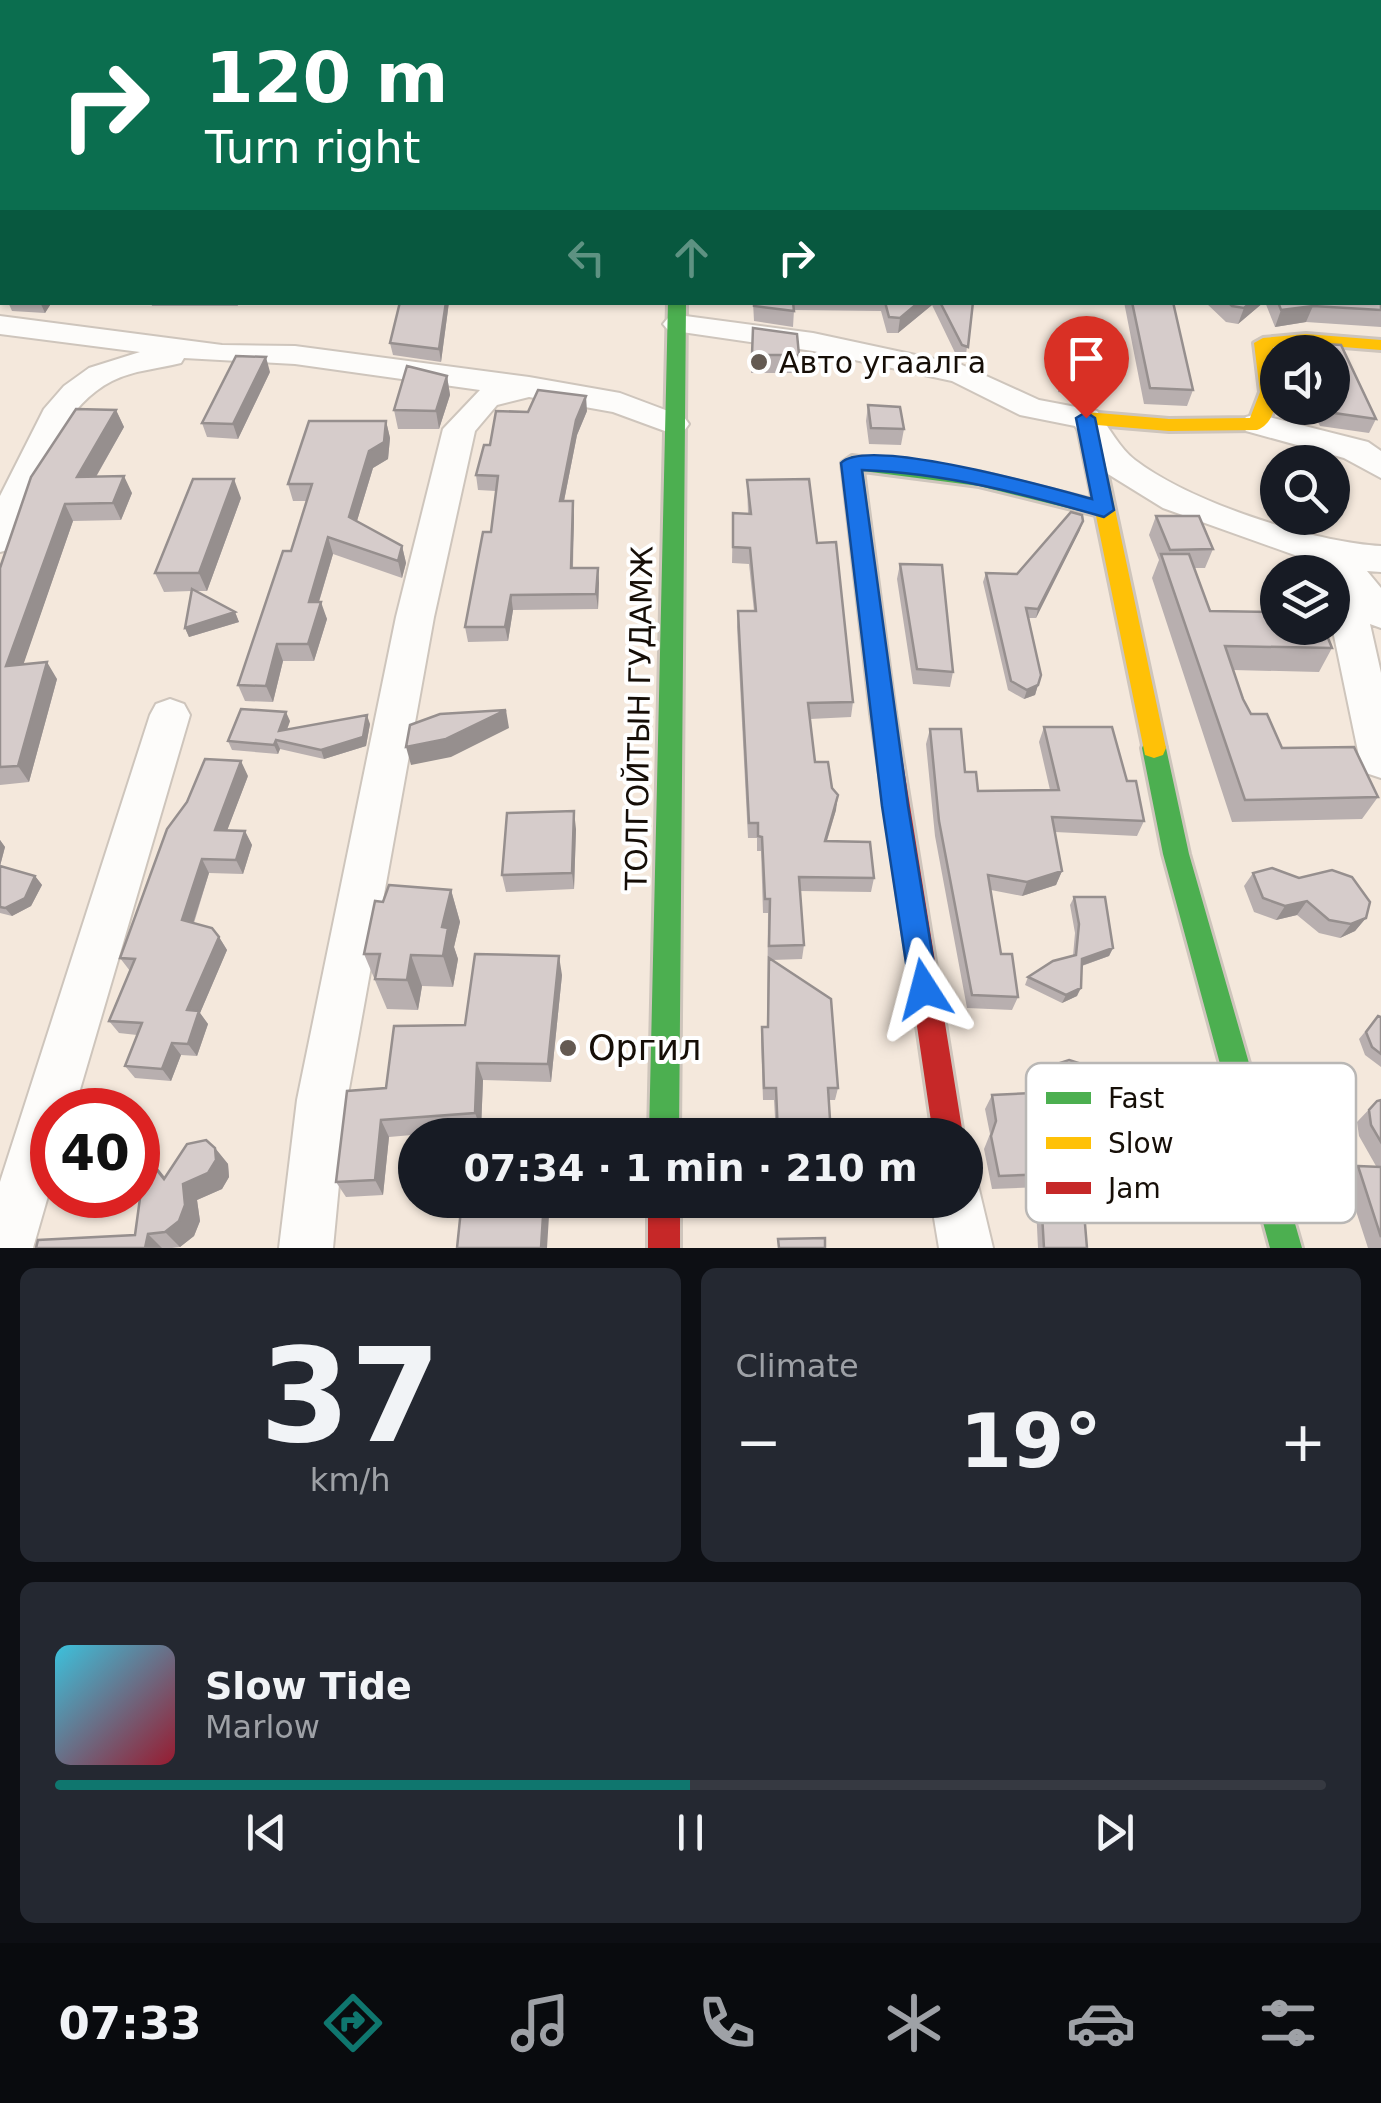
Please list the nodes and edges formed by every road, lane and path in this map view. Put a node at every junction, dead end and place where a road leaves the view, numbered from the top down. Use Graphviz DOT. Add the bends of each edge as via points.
graph roads {
  1 [pos="678,314"];
  2 [pos="0,324"];
  3 [pos="1381,345"];
  4 [pos="222,354"];
  5 [pos="529,388"];
  6 [pos="1086,418"];
  7 [pos="673,424"];
  8 [pos="1258,424"];
  9 [pos="1381,467"];
  10 [pos="1104,510"];
  11 [pos="0,540"];
  12 [pos="1334,555"];
  13 [pos="1350,557"];
  14 [pos="1381,559"];
  15 [pos="1350,574"];
  16 [pos="1381,614"];
  17 [pos="1350,620"];
  18 [pos="170,715"];
  19 [pos="1381,761"];
  20 [pos="1234,1063"];
  21 [pos="664,1118"];
  22 [pos="945,1118"];
  23 [pos="664,1218"];
  24 [pos="961,1218"];
  25 [pos="1279,1223"];
  26 [pos="6,1248"];
  27 [pos="306,1248"];
  28 [pos="664,1248"];
  29 [pos="966,1248"];
  30 [pos="1286,1248"];
  1 -- 6 [label="street" via="962,374 1031,408"];
  1 -- 7 [label="street, ТОЛГОЙТЫН ГУДАМЖ"];
  2 -- 4 [label="street"];
  3 -- 8 [label="street" via="1263,342 1273,383"];
  4 -- 5 [label="street" via="295,355"];
  4 -- 11 [label="street" via="139,359 92,376 46,427"];
  5 -- 7 [label="street" via="620,403"];
  5 -- 27 [label="street" via="486,398 459,429 415,617 322,1100"];
  6 -- 8 [label="street"];
  6 -- 10 [label="street"];
  6 -- 12 [label="street" via="1120,466 1154,489"];
  7 -- 21 [label="street, ТОЛГОЙТЫН ГУДАМЖ"];
  8 -- 9 [label="street" via="1356,450"];
  10 -- 20 [label="street" via="1176,854"];
  10 -- 22 [label="street" via="1002,480 852,463 895,806"];
  13 -- 14 [label="street"];
  15 -- 16 [label="street"];
  17 -- 19 [label="street"];
  18 -- 26 [label="street"];
  23 -- 28 [label="street"];
  24 -- 29 [label="street"];
  25 -- 30 [label="street"];
}
